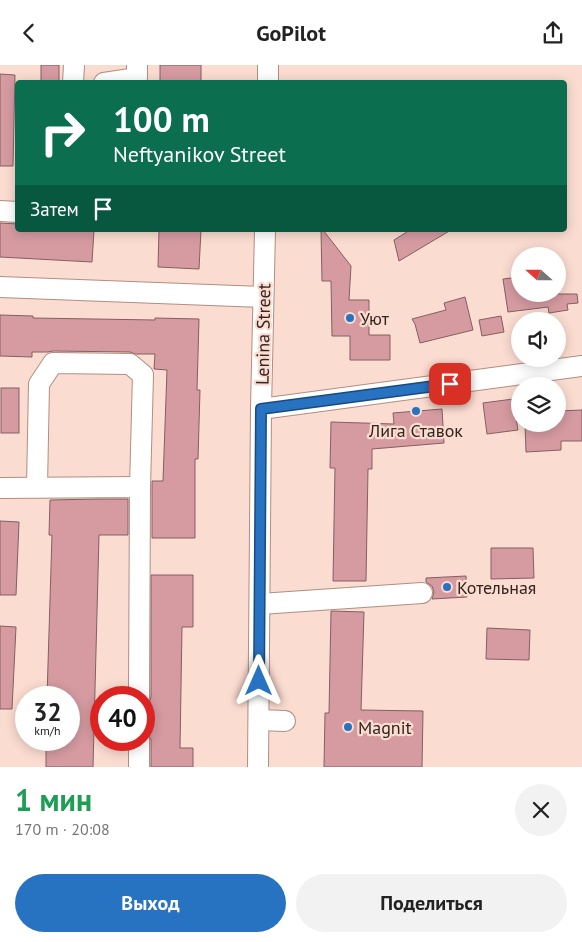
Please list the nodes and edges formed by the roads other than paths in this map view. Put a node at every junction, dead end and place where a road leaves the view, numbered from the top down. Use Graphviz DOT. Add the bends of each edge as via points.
graph roads {
  1 [pos="74,65"];
  2 [pos="137,65"];
  3 [pos="268,65"];
  4 [pos="73,80"];
  5 [pos="124,80"];
  6 [pos="268,80"];
  7 [pos="0,211"];
  8 [pos="15,212"];
  9 [pos="265,232"];
  10 [pos="0,287"];
  11 [pos="263,297"];
  12 [pos="582,366"];
  13 [pos="261,409"];
  14 [pos="37,487"];
  15 [pos="140,487"];
  16 [pos="0,488"];
  17 [pos="422,593"];
  18 [pos="260,604"];
  19 [pos="139,686"];
  20 [pos="259,720"];
  21 [pos="285,721"];
  22 [pos="139,751"];
  23 [pos="139,767"];
  24 [pos="258,767"];
  1 -- 4 [label="street"];
  2 -- 5 [label="street" via="137,78"];
  3 -- 6 [label="street"];
  7 -- 8 [label="street"];
  9 -- 11 [label="street, Lenina Street"];
  10 -- 11 [label="street"];
  11 -- 13 [label="street, Lenina Street"];
  12 -- 13 [label="street"];
  13 -- 18 [label="street, Lenina Street"];
  14 -- 15 [label="street"];
  14 -- 15 [label="street" via="40,384 53,363 130,364 143,375"];
  14 -- 16 [label="street"];
  15 -- 19 [label="street"];
  17 -- 18 [label="street"];
  18 -- 20 [label="street, Lenina Street"];
  20 -- 21 [label="street"];
  20 -- 24 [label="street, Lenina Street"];
  22 -- 23 [label="street"];
}
